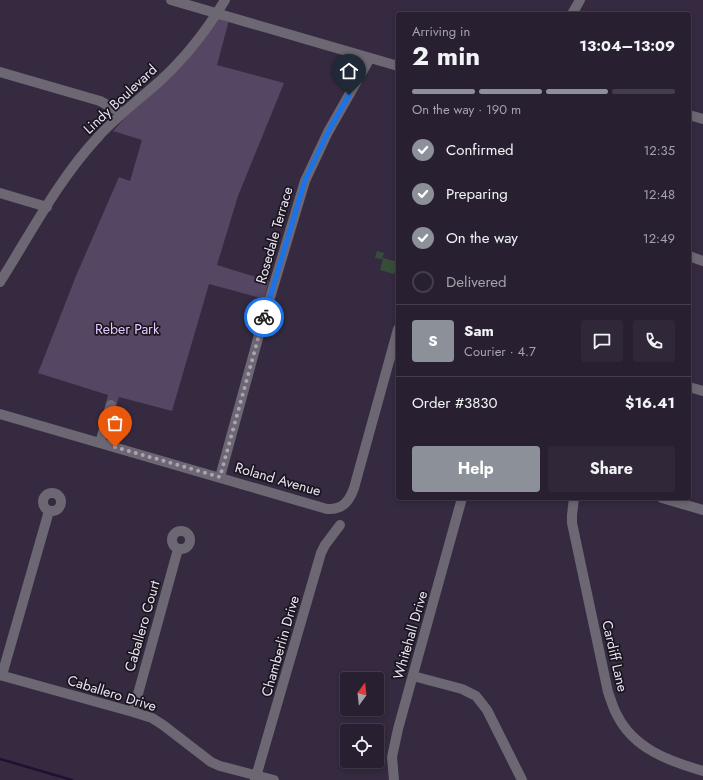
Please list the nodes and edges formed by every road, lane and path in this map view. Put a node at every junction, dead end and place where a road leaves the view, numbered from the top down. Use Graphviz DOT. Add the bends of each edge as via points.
graph roads {
  1 [pos="171,0"];
  2 [pos="225,0"];
  3 [pos="580,0"];
  4 [pos="573,12"];
  5 [pos="217,13"];
  6 [pos="370,58"];
  7 [pos="396,65"];
  8 [pos="0,72"];
  9 [pos="122,113"];
  10 [pos="691,116"];
  11 [pos="703,120"];
  12 [pos="0,193"];
  13 [pos="47,206"];
  14 [pos="691,257"];
  15 [pos="703,260"];
  16 [pos="0,282"];
  17 [pos="396,336"];
  18 [pos="691,388"];
  19 [pos="703,391"];
  20 [pos="111,405"];
  21 [pos="0,414"];
  22 [pos="100,443"];
  23 [pos="220,477"];
  24 [pos="461,500"];
  25 [pos="574,500"];
  26 [pos="669,500"];
  27 [pos="703,510"];
  28 [pos="49,511"];
  29 [pos="340,525"];
  30 [pos="178,549"];
  31 [pos="1,675"];
  32 [pos="413,676"];
  33 [pos="133,712"];
  34 [pos="703,770"];
  35 [pos="256,778"];
  36 [pos="274,780"];
  37 [pos="394,780"];
  38 [pos="522,780"];
  1 -- 5 [label="street"];
  2 -- 5 [label="street, Lindy Boulevard"];
  3 -- 4 [label="street"];
  5 -- 6 [label="street"];
  5 -- 9 [label="street, Lindy Boulevard" via="187,53 161,80"];
  6 -- 7 [label="street"];
  6 -- 23 [label="street, Rosedale Terrace" via="328,132 305,180"];
  8 -- 9 [label="street" via="100,101"];
  9 -- 13 [label="street, Lindy Boulevard" via="78,160"];
  10 -- 11 [label="street"];
  12 -- 13 [label="street"];
  13 -- 16 [label="street, Lindy Boulevard"];
  14 -- 15 [label="street"];
  17 -- 23 [label="street, Roland Avenue" via="349,501 340,508 327,509"];
  18 -- 19 [label="street"];
  20 -- 22 [label="street"];
  21 -- 22 [label="street, Roland Avenue"];
  22 -- 23 [label="street, Roland Avenue"];
  24 -- 32 [label="street, Whitehall Drive"];
  25 -- 34 [label="street, Cardiff Lane" via="572,523 608,692 617,716 630,733 660,757"];
  26 -- 27 [label="street"];
  28 -- 31 [label="street"];
  29 -- 35 [label="street, Chamberlin Drive" via="321,553"];
  30 -- 33 [label="street, Caballero Court"];
  31 -- 33 [label="street, Caballero Drive"];
  32 -- 37 [label="street, Whitehall Drive" via="392,758"];
  32 -- 38 [label="street" via="462,689 476,696 487,710"];
  33 -- 35 [label="street, Caballero Drive" via="152,718 163,725 211,762"];
  35 -- 36 [label="street, Caballero Drive"];
}
